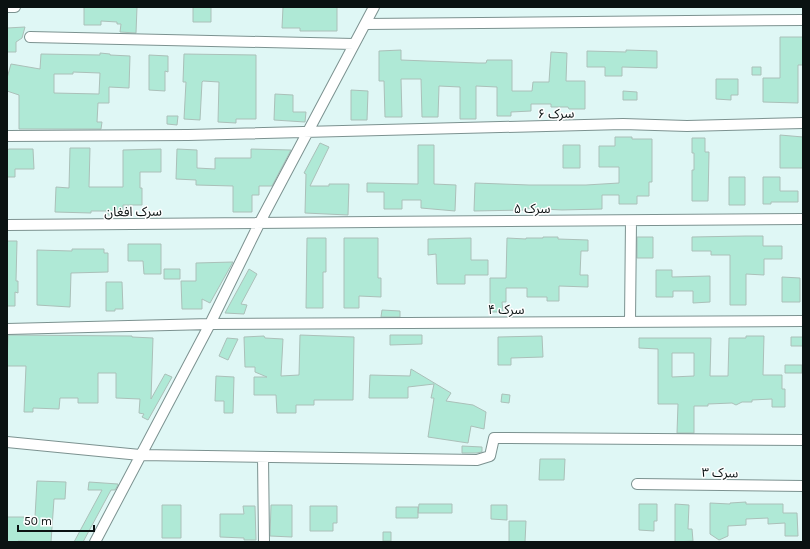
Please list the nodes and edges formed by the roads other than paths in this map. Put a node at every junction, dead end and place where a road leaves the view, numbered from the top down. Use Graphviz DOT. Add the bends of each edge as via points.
graph roads {
  1 [pos="7,7"];
  2 [pos="15,7"];
  3 [pos="374,7"];
  4 [pos="803,20"];
  5 [pos="365,24"];
  6 [pos="30,37"];
  7 [pos="354,44"];
  8 [pos="803,123"];
  9 [pos="309,131"];
  10 [pos="7,136"];
  11 [pos="803,219"];
  12 [pos="631,220"];
  13 [pos="260,222"];
  14 [pos="7,225"];
  15 [pos="803,321"];
  16 [pos="630,322"];
  17 [pos="210,324"];
  18 [pos="7,329"];
  19 [pos="803,440"];
  20 [pos="7,442"];
  21 [pos="140,455"];
  22 [pos="263,457"];
  23 [pos="637,484"];
  24 [pos="803,486"];
  25 [pos="95,542"];
  26 [pos="264,542"];
  1 -- 2 [label="street"];
  3 -- 5 [label="street"];
  4 -- 5 [label="street"];
  5 -- 7 [label="street"];
  6 -- 7 [label="street"];
  7 -- 9 [label="street"];
  8 -- 9 [label="street, سرک ۶"];
  9 -- 10 [label="street, سرک ۶"];
  9 -- 13 [label="street"];
  11 -- 12 [label="street, سرک ۵"];
  12 -- 13 [label="street, سرک ۵"];
  12 -- 16 [label="street"];
  13 -- 14 [label="street, سرک افغان"];
  13 -- 17 [label="street"];
  15 -- 16 [label="street, سرک ۴"];
  16 -- 17 [label="street, سرک ۴"];
  17 -- 18 [label="street, سرک ۴"];
  17 -- 21 [label="street"];
  19 -- 22 [label="street" via="494,438 490,456 477,460"];
  20 -- 21 [label="street"];
  21 -- 22 [label="street"];
  21 -- 25 [label="street"];
  22 -- 26 [label="street"];
  23 -- 24 [label="street, سرک ۳"];
}
